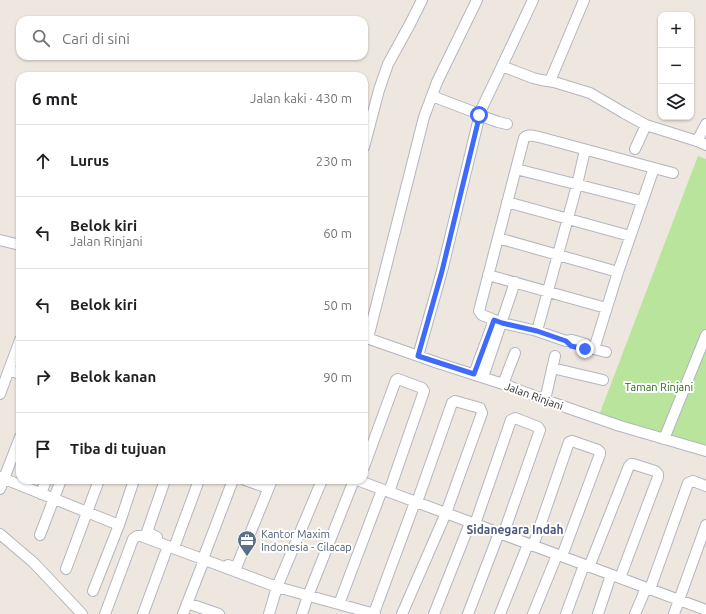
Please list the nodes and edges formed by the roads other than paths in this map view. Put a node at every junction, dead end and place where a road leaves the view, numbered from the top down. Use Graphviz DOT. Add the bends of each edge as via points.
graph roads {
  1 [pos="422,0"];
  2 [pos="477,0"];
  3 [pos="532,0"];
  4 [pos="584,0"];
  5 [pos="502,66"];
  6 [pos="550,81"];
  7 [pos="432,96"];
  8 [pos="479,114"];
  9 [pos="506,124"];
  10 [pos="706,124"];
  11 [pos="646,125"];
  12 [pos="368,132"];
  13 [pos="702,143"];
  14 [pos="635,149"];
  15 [pos="585,150"];
  16 [pos="654,168"];
  17 [pos="516,169"];
  18 [pos="673,173"];
  19 [pos="577,185"];
  20 [pos="642,201"];
  21 [pos="507,202"];
  22 [pos="568,219"];
  23 [pos="630,236"];
  24 [pos="498,238"];
  25 [pos="0,240"];
  26 [pos="16,244"];
  27 [pos="558,255"];
  28 [pos="618,272"];
  29 [pos="488,275"];
  30 [pos="515,282"];
  31 [pos="548,291"];
  32 [pos="606,308"];
  33 [pos="498,321"];
  34 [pos="368,329"];
  35 [pos="537,331"];
  36 [pos="706,335"];
  37 [pos="368,338"];
  38 [pos="592,349"];
  39 [pos="16,351"];
  40 [pos="606,352"];
  41 [pos="515,353"];
  42 [pos="418,356"];
  43 [pos="556,356"];
  44 [pos="552,368"];
  45 [pos="9,370"];
  46 [pos="16,373"];
  47 [pos="479,376"];
  48 [pos="603,380"];
  49 [pos="503,384"];
  50 [pos="0,394"];
  51 [pos="545,400"];
  52 [pos="664,439"];
  53 [pos="16,446"];
  54 [pos="706,451"];
  55 [pos="368,456"];
  56 [pos="2,478"];
  57 [pos="16,484"];
  58 [pos="17,484"];
  59 [pos="45,484"];
  60 [pos="60,484"];
  61 [pos="98,484"];
  62 [pos="133,484"];
  63 [pos="164,484"];
  64 [pos="197,484"];
  65 [pos="232,484"];
  66 [pos="270,484"];
  67 [pos="320,484"];
  68 [pos="355,484"];
  69 [pos="368,484"];
  70 [pos="706,486"];
  71 [pos="0,489"];
  72 [pos="386,491"];
  73 [pos="41,494"];
  74 [pos="54,499"];
  75 [pos="416,502"];
  76 [pos="87,512"];
  77 [pos="446,513"];
  78 [pos="473,523"];
  79 [pos="119,525"];
  80 [pos="706,526"];
  81 [pos="0,534"];
  82 [pos="501,534"];
  83 [pos="40,535"];
  84 [pos="172,545"];
  85 [pos="531,545"];
  86 [pos="559,556"];
  87 [pos="204,558"];
  88 [pos="587,566"];
  89 [pos="66,569"];
  90 [pos="616,576"];
  91 [pos="277,587"];
  92 [pos="648,589"];
  93 [pos="93,592"];
  94 [pos="308,596"];
  95 [pos="680,600"];
  96 [pos="187,603"];
  97 [pos="339,604"];
  98 [pos="706,610"];
  99 [pos="82,614"];
  100 [pos="105,614"];
  101 [pos="144,614"];
  102 [pos="183,614"];
  103 [pos="219,614"];
  104 [pos="269,614"];
  105 [pos="302,614"];
  106 [pos="375,614"];
  107 [pos="402,614"];
  108 [pos="434,614"];
  109 [pos="468,614"];
  110 [pos="500,614"];
  111 [pos="534,614"];
  112 [pos="566,614"];
  113 [pos="598,614"];
  114 [pos="635,614"];
  115 [pos="674,614"];
  1 -- 12 [label="street" via="388,64"];
  2 -- 7 [label="street"];
  3 -- 5 [label="street"];
  4 -- 6 [label="street"];
  5 -- 6 [label="street" via="532,78"];
  5 -- 8 [label="street"];
  6 -- 11 [label="street" via="590,93"];
  7 -- 8 [label="street"];
  7 -- 34 [label="street" via="424,117"];
  8 -- 9 [label="street"];
  8 -- 42 [label="street" via="442,271"];
  10 -- 13 [label="street"];
  11 -- 13 [label="street"];
  11 -- 14 [label="street"];
  15 -- 16 [label="street"];
  15 -- 17 [label="street" via="539,137 526,136"];
  15 -- 19 [label="street"];
  16 -- 18 [label="street"];
  16 -- 20 [label="street"];
  17 -- 19 [label="street"];
  17 -- 21 [label="street"];
  19 -- 20 [label="street"];
  19 -- 22 [label="street"];
  20 -- 23 [label="street"];
  21 -- 22 [label="street"];
  21 -- 24 [label="street"];
  22 -- 23 [label="street"];
  22 -- 27 [label="street"];
  23 -- 28 [label="street"];
  24 -- 27 [label="street"];
  24 -- 29 [label="street"];
  25 -- 26 [label="street"];
  27 -- 28 [label="street"];
  27 -- 31 [label="street"];
  28 -- 32 [label="street"];
  29 -- 30 [label="street"];
  29 -- 33 [label="street" via="479,311 482,315"];
  30 -- 31 [label="street"];
  30 -- 33 [label="street"];
  31 -- 32 [label="street"];
  31 -- 35 [label="street"];
  32 -- 38 [label="street"];
  33 -- 35 [label="street"];
  33 -- 47 [label="street"];
  35 -- 38 [label="street" via="566,341 586,344"];
  36 -- 52 [label="street"];
  37 -- 42 [label="street, Jalan Rinjani"];
  38 -- 40 [label="street"];
  39 -- 45 [label="street"];
  41 -- 49 [label="street"];
  42 -- 47 [label="street, Jalan Rinjani"];
  43 -- 44 [label="street"];
  44 -- 48 [label="street"];
  44 -- 51 [label="street"];
  45 -- 46 [label="street"];
  45 -- 50 [label="street"];
  47 -- 49 [label="street, Jalan Rinjani"];
  49 -- 51 [label="street, Jalan Rinjani"];
  51 -- 52 [label="street, Jalan Rinjani"];
  52 -- 54 [label="street, Jalan Rinjani"];
  53 -- 56 [label="street"];
  55 -- 72 [label="street" via="396,380 422,388 424,391"];
  56 -- 57 [label="street"];
  56 -- 71 [label="street"];
  58 -- 73 [label="street"];
  59 -- 73 [label="street"];
  60 -- 74 [label="street"];
  61 -- 76 [label="street"];
  62 -- 79 [label="street"];
  63 -- 84 [label="street" via="147,532"];
  64 -- 84 [label="street"];
  65 -- 87 [label="street"];
  66 -- 87 [label="street" via="236,568"];
  67 -- 91 [label="street"];
  68 -- 94 [label="street"];
  69 -- 72 [label="street"];
  70 -- 92 [label="street" via="692,481 688,483"];
  72 -- 75 [label="street"];
  72 -- 97 [label="street"];
  73 -- 74 [label="street"];
  74 -- 76 [label="street"];
  74 -- 83 [label="street"];
  75 -- 77 [label="street"];
  75 -- 77 [label="street" via="452,403 455,400 479,408 482,413"];
  75 -- 106 [label="street"];
  76 -- 79 [label="street"];
  76 -- 89 [label="street"];
  77 -- 78 [label="street"];
  77 -- 107 [label="street"];
  78 -- 82 [label="street"];
  78 -- 82 [label="street" via="511,420 515,418 538,427 540,430"];
  78 -- 108 [label="street"];
  79 -- 93 [label="street"];
  80 -- 95 [label="street"];
  81 -- 99 [label="street" via="34,563"];
  82 -- 85 [label="street"];
  82 -- 109 [label="street"];
  84 -- 87 [label="street"];
  84 -- 100 [label="street" via="141,536 133,539"];
  84 -- 101 [label="street"];
  85 -- 86 [label="street"];
  85 -- 86 [label="street" via="569,442 572,440 598,450 600,454"];
  85 -- 110 [label="street"];
  86 -- 88 [label="street"];
  86 -- 111 [label="street"];
  87 -- 91 [label="street"];
  87 -- 96 [label="street"];
  88 -- 90 [label="street"];
  88 -- 90 [label="street" via="629,466 633,464 655,471 658,477"];
  88 -- 112 [label="street"];
  90 -- 92 [label="street"];
  90 -- 113 [label="street"];
  91 -- 94 [label="street"];
  91 -- 104 [label="street"];
  92 -- 95 [label="street"];
  92 -- 114 [label="street"];
  94 -- 97 [label="street"];
  94 -- 105 [label="street"];
  95 -- 98 [label="street"];
  95 -- 115 [label="street"];
  96 -- 102 [label="street"];
  96 -- 103 [label="street"];
  97 -- 106 [label="street"];
}
